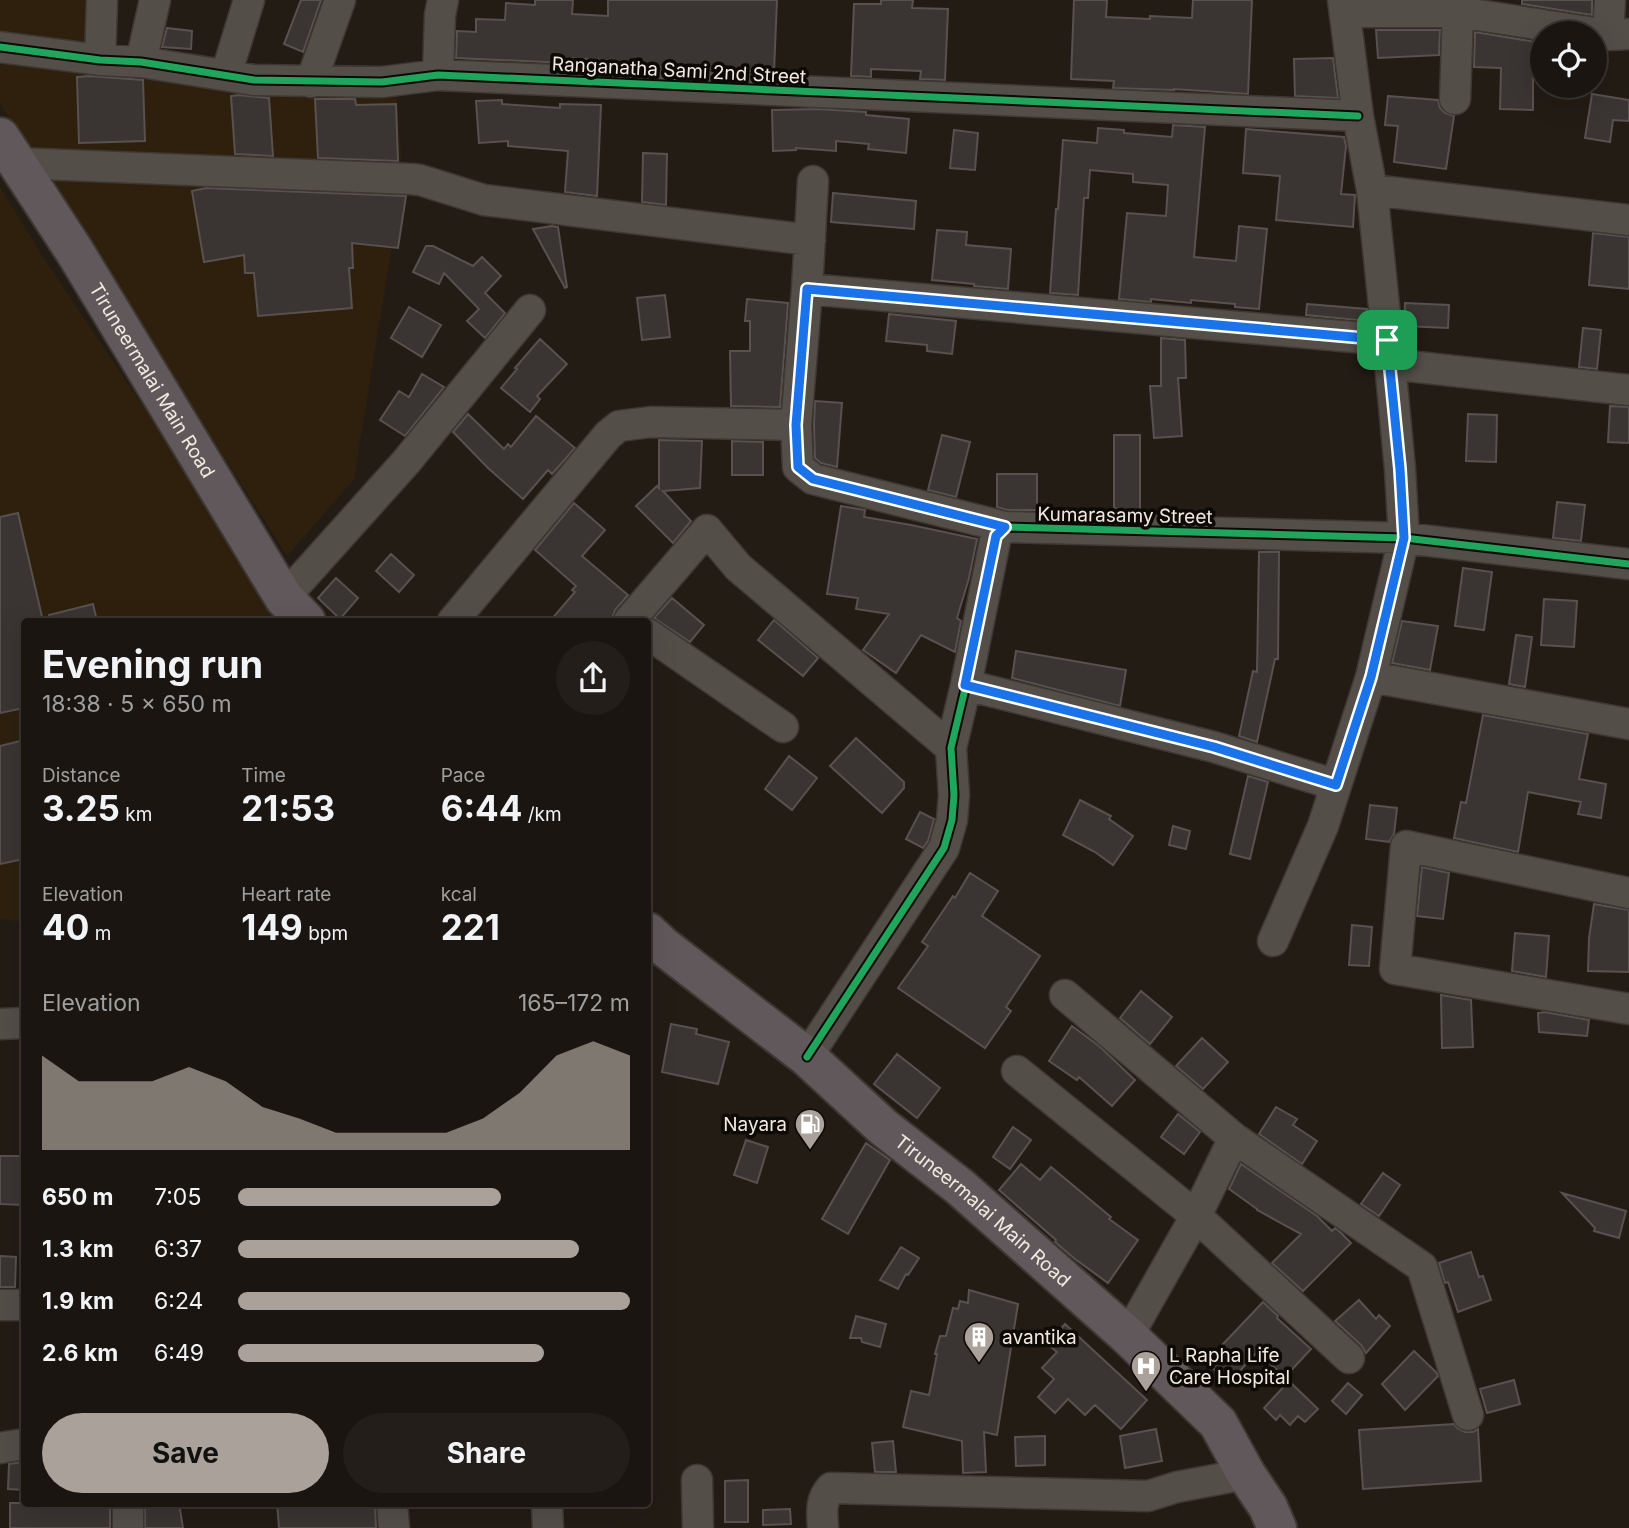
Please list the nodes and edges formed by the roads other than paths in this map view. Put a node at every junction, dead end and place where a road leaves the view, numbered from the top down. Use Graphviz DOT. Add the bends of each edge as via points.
graph roads {
  1 [pos="102,0"];
  2 [pos="155,0"];
  3 [pos="249,0"];
  4 [pos="340,0"];
  5 [pos="443,0"];
  6 [pos="1609,0"];
  7 [pos="1344,6"];
  8 [pos="1459,6"];
  9 [pos="1525,10"];
  10 [pos="1618,34"];
  11 [pos="3,38"];
  12 [pos="100,60"];
  13 [pos="141,62"];
  14 [pos="226,75"];
  15 [pos="438,75"];
  16 [pos="311,82"];
  17 [pos="1455,99"];
  18 [pos="1359,116"];
  19 [pos="8,150"];
  20 [pos="813,181"];
  21 [pos="1372,190"];
  22 [pos="1629,220"];
  23 [pos="810,240"];
  24 [pos="807,289"];
  25 [pos="530,310"];
  26 [pos="1389,352"];
  27 [pos="1629,390"];
  28 [pos="796,425"];
  29 [pos="1005,527"];
  30 [pos="1404,538"];
  31 [pos="1629,564"];
  32 [pos="295,610"];
  33 [pos="456,618"];
  34 [pos="632,618"];
  35 [pos="651,636"];
  36 [pos="1371,677"];
  37 [pos="965,685"];
  38 [pos="1629,724"];
  39 [pos="783,727"];
  40 [pos="951,748"];
  41 [pos="1336,785"];
  42 [pos="1629,893"];
  43 [pos="1273,941"];
  44 [pos="653,943"];
  45 [pos="1065,995"];
  46 [pos="1629,1009"];
  47 [pos="21,1023"];
  48 [pos="0,1024"];
  49 [pos="807,1057"];
  50 [pos="1017,1071"];
  51 [pos="1234,1138"];
  52 [pos="1196,1216"];
  53 [pos="0,1305"];
  54 [pos="21,1305"];
  55 [pos="1128,1336"];
  56 [pos="1349,1358"];
  57 [pos="1468,1415"];
  58 [pos="21,1444"];
  59 [pos="0,1448"];
  60 [pos="1246,1474"];
  61 [pos="696,1480"];
  62 [pos="128,1507"];
  63 [pos="392,1507"];
  64 [pos="547,1507"];
  65 [pos="128,1528"];
  66 [pos="394,1528"];
  67 [pos="548,1528"];
  68 [pos="698,1528"];
  69 [pos="823,1528"];
  70 [pos="1278,1528"];
  1 -- 12 [label="street"];
  2 -- 13 [label="street"];
  3 -- 14 [label="street"];
  4 -- 16 [label="street"];
  5 -- 15 [label="street"];
  6 -- 10 [label="street"];
  7 -- 8 [label="street"];
  7 -- 18 [label="street"];
  8 -- 9 [label="street"];
  8 -- 17 [label="street"];
  9 -- 10 [label="street"];
  11 -- 12 [label="street, Ranganatha Sami 2nd Street"];
  12 -- 13 [label="street, Ranganatha Sami 2nd Street"];
  13 -- 14 [label="street, Ranganatha Sami 2nd Street"];
  14 -- 16 [label="street, Ranganatha Sami 2nd Street"];
  15 -- 16 [label="street, Ranganatha Sami 2nd Street" via="382,82"];
  15 -- 18 [label="street, Ranganatha Sami 2nd Street"];
  18 -- 21 [label="street"];
  19 -- 23 [label="street" via="420,180 484,200"];
  19 -- 32 [label="main road, Tiruneermalai Main Road"];
  20 -- 23 [label="street, Kumarasamy Street"];
  21 -- 22 [label="street"];
  21 -- 26 [label="street"];
  23 -- 24 [label="street, Kumarasamy Street"];
  24 -- 26 [label="street"];
  24 -- 28 [label="street, Kumarasamy Street"];
  25 -- 32 [label="street" via="406,462"];
  26 -- 27 [label="street"];
  26 -- 30 [label="street"];
  28 -- 29 [label="street, Kumarasamy Street" via="798,467 813,479"];
  28 -- 33 [label="street" via="651,422 619,426"];
  29 -- 30 [label="street, Kumarasamy Street"];
  29 -- 37 [label="street" via="996,536"];
  30 -- 31 [label="street, Kumarasamy Street"];
  30 -- 36 [label="street"];
  34 -- 40 [label="street" via="707,530 738,567"];
  35 -- 39 [label="street"];
  36 -- 38 [label="street"];
  36 -- 41 [label="street"];
  37 -- 40 [label="street"];
  37 -- 41 [label="street" via="1214,747"];
  40 -- 49 [label="street" via="954,795 944,848"];
  41 -- 43 [label="street"];
  42 -- 46 [label="street" via="1406,846 1395,969"];
  44 -- 49 [label="main road, Tiruneermalai Main Road"];
  45 -- 51 [label="street"];
  47 -- 48 [label="street"];
  49 -- 55 [label="main road, Tiruneermalai Main Road"];
  50 -- 52 [label="street"];
  51 -- 52 [label="street"];
  51 -- 57 [label="street" via="1422,1267"];
  52 -- 55 [label="street"];
  52 -- 56 [label="street"];
  53 -- 54 [label="street"];
  55 -- 60 [label="main road, Tiruneermalai Main Road" via="1218,1423"];
  58 -- 59 [label="street"];
  60 -- 69 [label="street" via="1148,1496 831,1488 821,1505"];
  60 -- 70 [label="main road, Tiruneermalai Main Road"];
  61 -- 68 [label="street"];
  62 -- 65 [label="street"];
  63 -- 66 [label="street"];
  64 -- 67 [label="street"];
}
